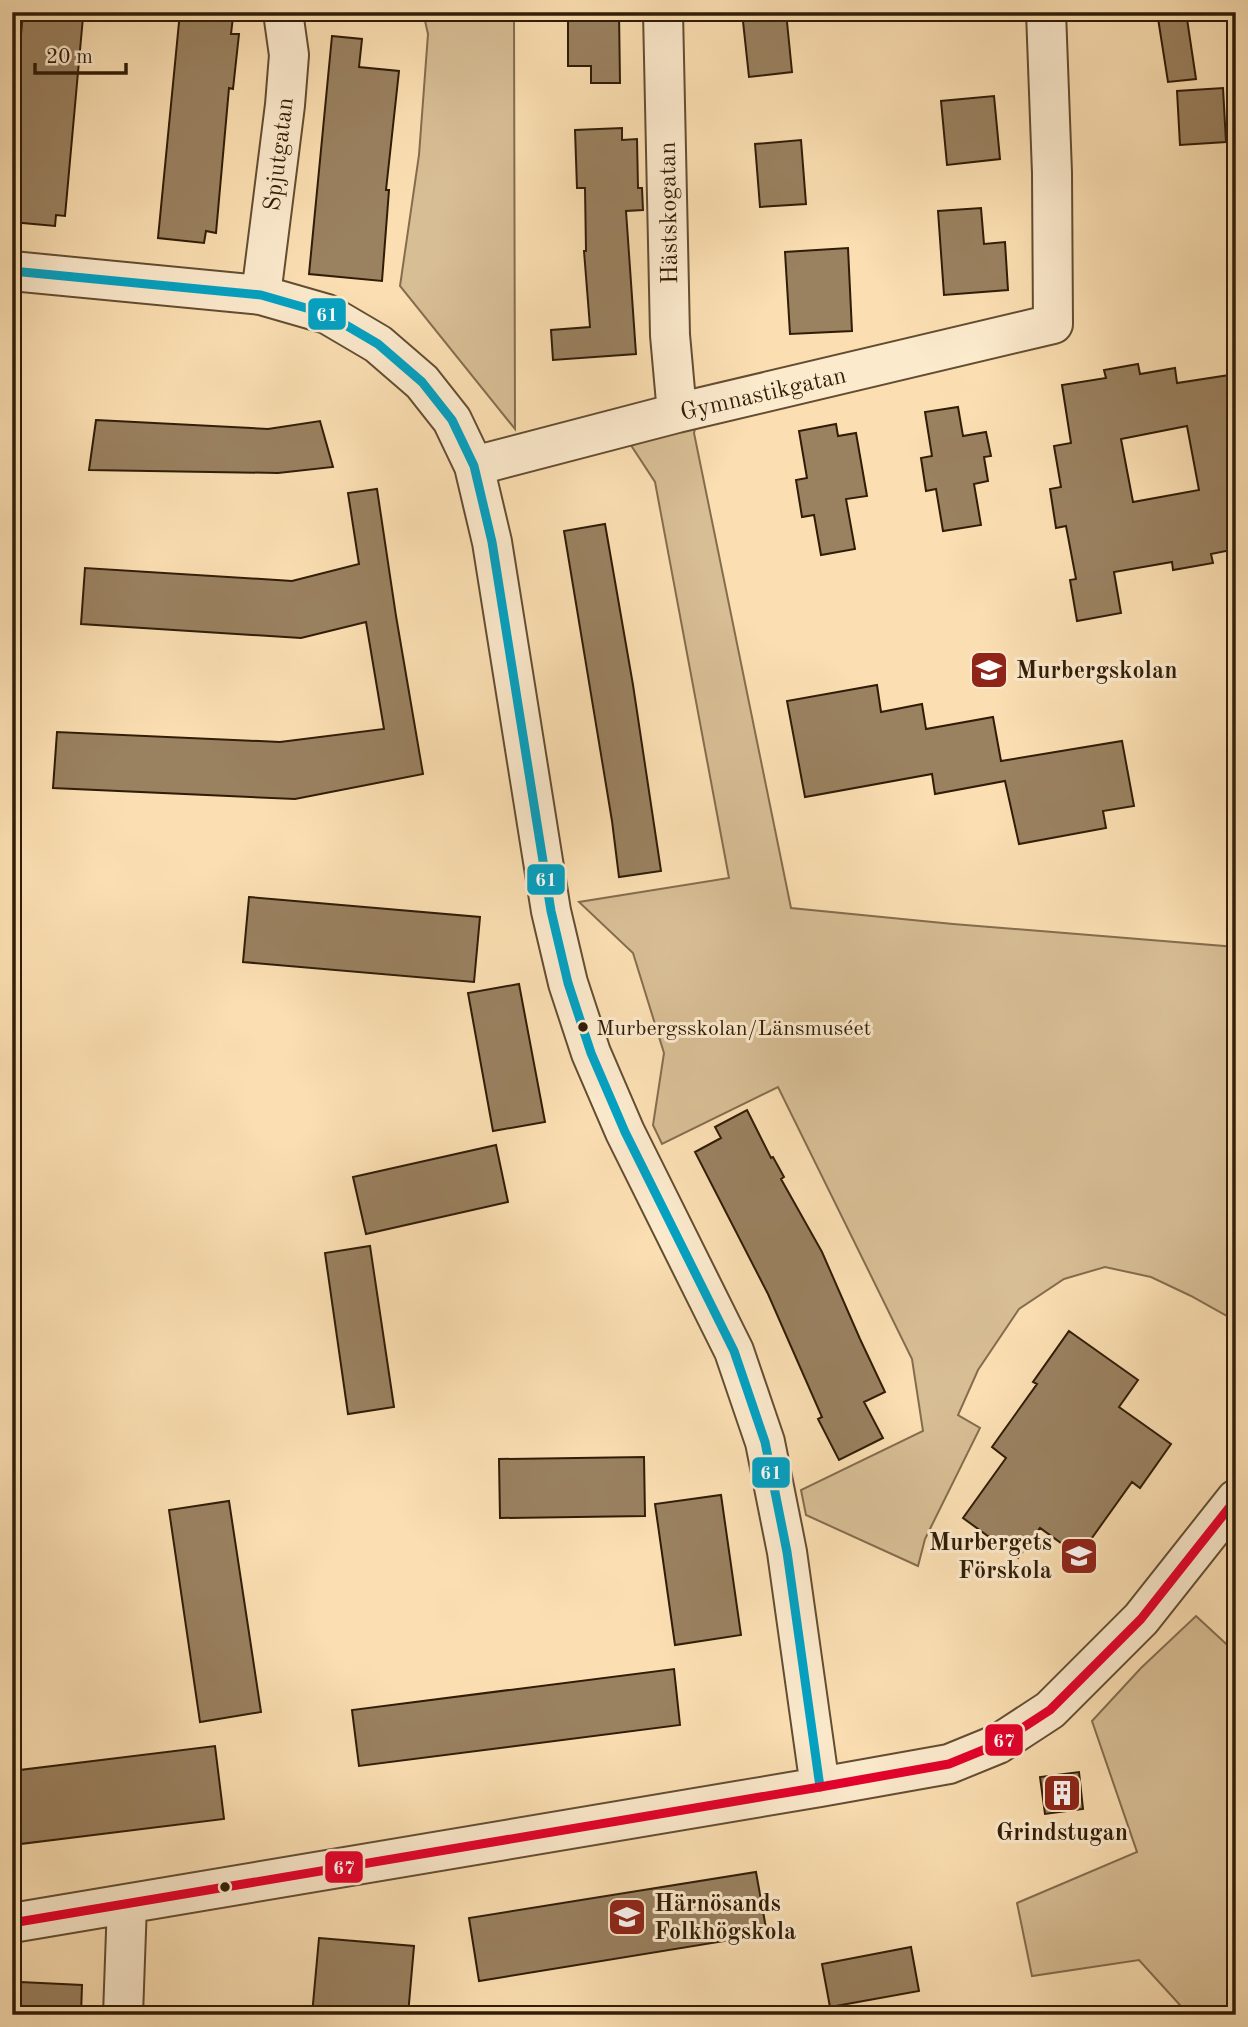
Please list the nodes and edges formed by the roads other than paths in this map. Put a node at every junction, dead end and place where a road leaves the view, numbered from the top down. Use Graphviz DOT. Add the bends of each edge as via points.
graph roads {
  1 [pos="283,12"];
  2 [pos="663,12"];
  3 [pos="1046,12"];
  4 [pos="12,271"];
  5 [pos="261,295"];
  6 [pos="677,413"];
  7 [pos="474,466"];
  8 [pos="1236,1499"];
  9 [pos="820,1787"];
  10 [pos="127,1904"];
  11 [pos="12,1923"];
  12 [pos="123,2015"];
  1 -- 5 [label="street, Spjutgatan" via="289,55"];
  2 -- 6 [label="street, Hästskogatan" via="670,335"];
  3 -- 6 [label="street, Gymnastikgatan" via="1053,324"];
  4 -- 5 [label="street"];
  5 -- 7 [label="street" via="327,314 379,344 422,382 452,420"];
  6 -- 7 [label="street, Gymnastikgatan"];
  7 -- 9 [label="street" via="492,542 551,911 568,983 590,1053 625,1132 734,1351 765,1442 787,1552"];
  8 -- 9 [label="street" via="1141,1619 1050,1710 998,1744 949,1763"];
  9 -- 10 [label="street"];
  10 -- 11 [label="street"];
  10 -- 12 [label="street"];
}
